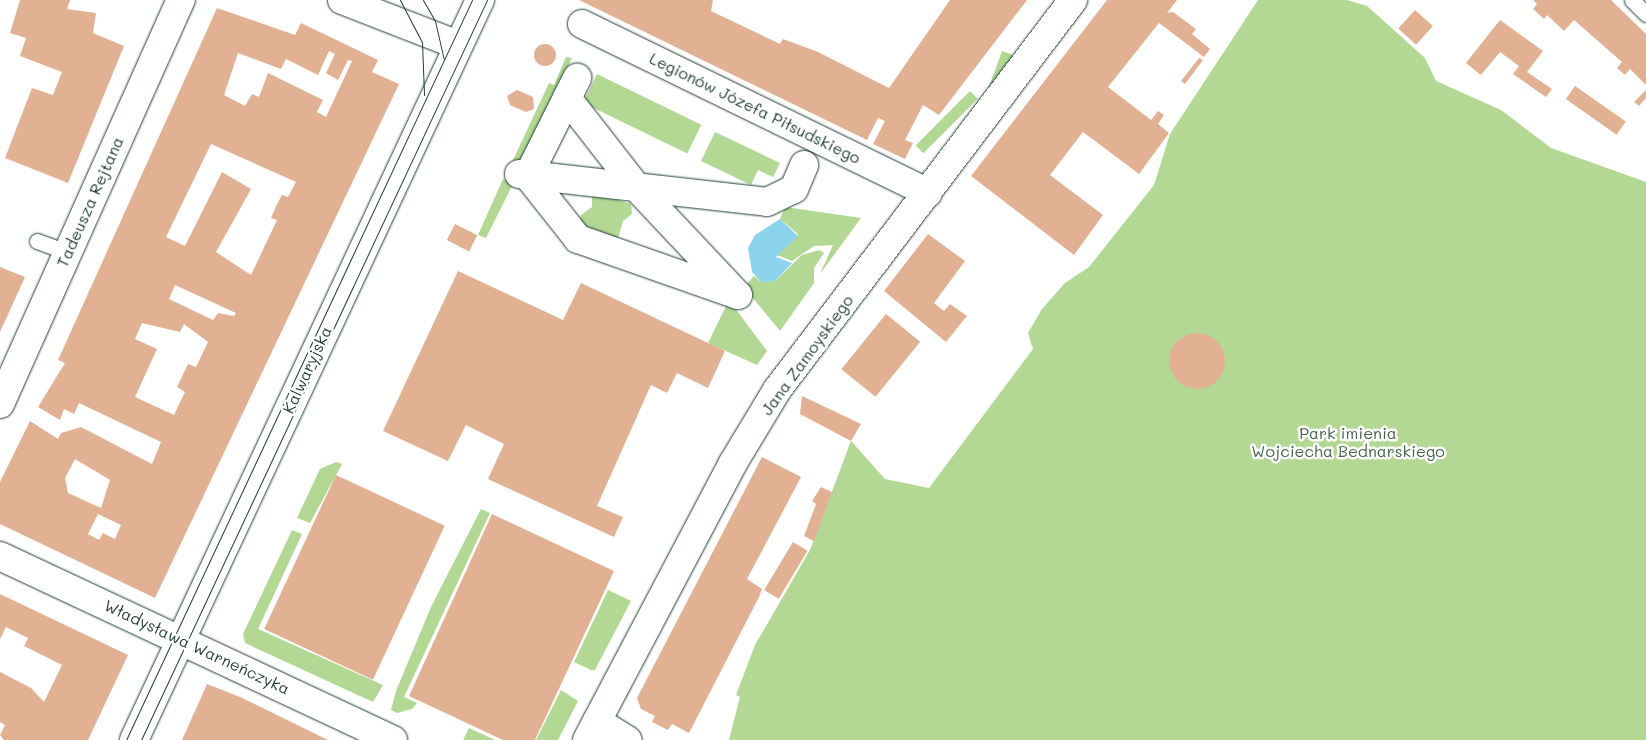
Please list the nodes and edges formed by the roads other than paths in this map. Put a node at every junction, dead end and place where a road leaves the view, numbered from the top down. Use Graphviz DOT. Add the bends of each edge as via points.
graph roads {
  1 [pos="342,0"];
  2 [pos="1073,0"];
  3 [pos="1632,0"];
  4 [pos="175,2"];
  5 [pos="474,2"];
  6 [pos="1646,14"];
  7 [pos="582,24"];
  8 [pos="458,45"];
  9 [pos="804,165"];
  10 [pos="522,175"];
  11 [pos="636,188"];
  12 [pos="928,193"];
  13 [pos="37,241"];
  14 [pos="67,252"];
  15 [pos="0,404"];
  16 [pos="0,556"];
  17 [pos="181,639"];
  18 [pos="592,731"];
  19 [pos="134,740"];
  20 [pos="393,740"];
  21 [pos="628,740"];
  1 -- 8 [label="street"];
  2 -- 12 [label="street, Jana Zamoyskiego"];
  3 -- 6 [label="lane"];
  4 -- 14 [label="street, Tadeusza Rejtana"];
  5 -- 8 [label="street, Kalwaryjska"];
  7 -- 12 [label="street, Legionów Józefa Piłsudskiego"];
  8 -- 17 [label="street, Kalwaryjska"];
  9 -- 11 [label="street" via="794,189 767,202"];
  10 -- 11 [label="street"];
  10 -- 11 [label="street" via="572,88"];
  10 -- 11 [label="street" via="578,240 738,295"];
  12 -- 18 [label="street, Jana Zamoyskiego" via="777,390 733,463"];
  13 -- 14 [label="lane"];
  14 -- 15 [label="street, Tadeusza Rejtana"];
  16 -- 17 [label="street, Władysława Warneńczyka"];
  17 -- 19 [label="street, Kalwaryjska"];
  17 -- 20 [label="street, Władysława Warneńczyka"];
  18 -- 21 [label="street"];
}
